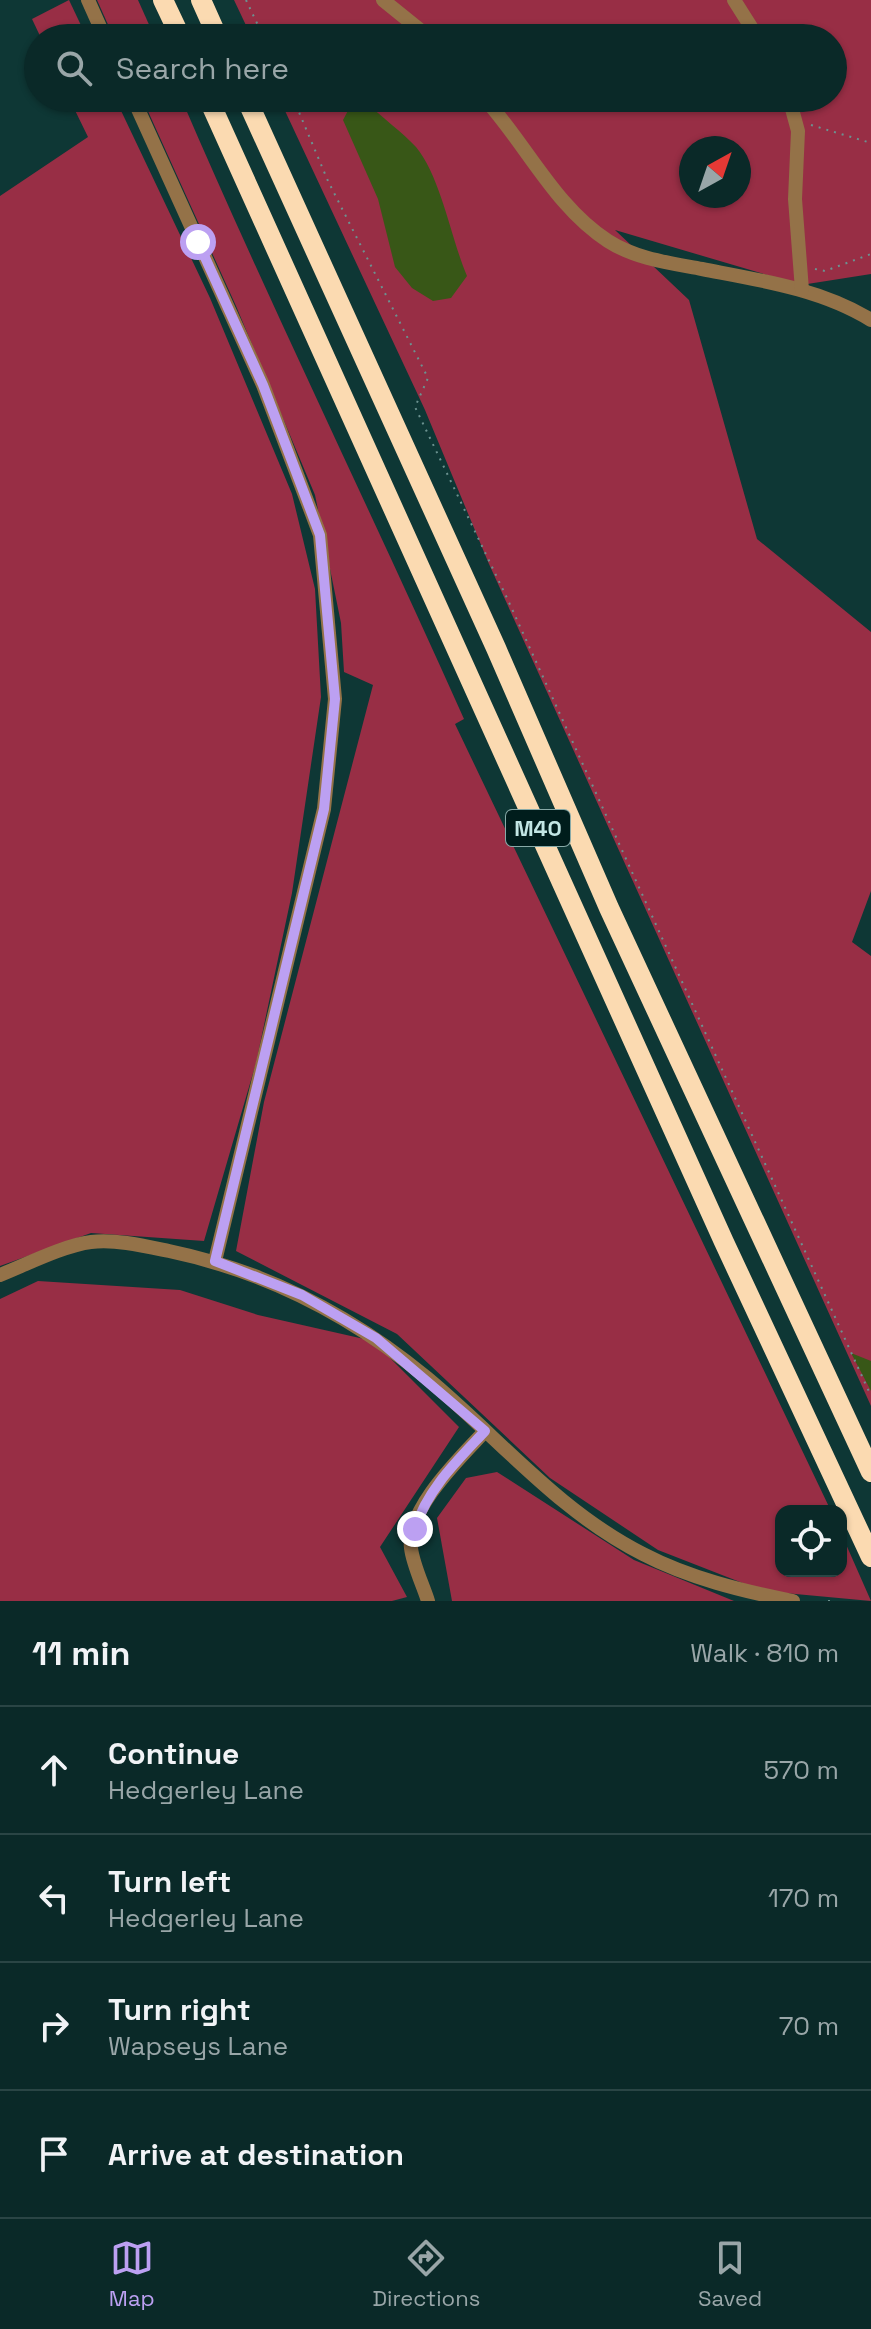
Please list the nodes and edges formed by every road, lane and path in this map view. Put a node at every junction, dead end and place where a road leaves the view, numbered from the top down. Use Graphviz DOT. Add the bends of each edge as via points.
graph roads {
  1 [pos="88,0"];
  2 [pos="163,0"];
  3 [pos="201,0"];
  4 [pos="246,0"];
  5 [pos="383,0"];
  6 [pos="734,0"];
  7 [pos="99,24"];
  8 [pos="174,24"];
  9 [pos="212,24"];
  10 [pos="257,24"];
  11 [pos="413,24"];
  12 [pos="749,24"];
  13 [pos="139,112"];
  14 [pos="214,112"];
  15 [pos="252,112"];
  16 [pos="299,112"];
  17 [pos="495,112"];
  18 [pos="793,112"];
  19 [pos="796,123"];
  20 [pos="871,143"];
  21 [pos="871,254"];
  22 [pos="800,266"];
  23 [pos="802,290"];
  24 [pos="871,320"];
  25 [pos="215,1261"];
  26 [pos="0,1275"];
  27 [pos="871,1396"];
  28 [pos="485,1431"];
  29 [pos="871,1472"];
  30 [pos="871,1557"];
  31 [pos="423,1598"];
  32 [pos="793,1601"];
  1 -- 7 [label="street"];
  2 -- 8 [label="highway"];
  3 -- 9 [label="highway"];
  4 -- 10 [label="path"];
  5 -- 11 [label="street"];
  6 -- 12 [label="street"];
  13 -- 25 [label="street" via="263,385 320,535 335,699 324,809"];
  14 -- 30 [label="highway, M40"];
  15 -- 29 [label="highway, M40" via="609,908"];
  16 -- 27 [label="path" via="428,378 415,407"];
  17 -- 23 [label="street" via="581,221 610,243 648,259"];
  18 -- 19 [label="street"];
  19 -- 20 [label="path"];
  19 -- 22 [label="street"];
  21 -- 22 [label="path" via="825,271"];
  22 -- 23 [label="street"];
  23 -- 24 [label="street"];
  25 -- 26 [label="street" via="138,1245 90,1242"];
  25 -- 28 [label="street" via="302,1295 376,1338"];
  28 -- 31 [label="street" via="420,1511 410,1546"];
  28 -- 32 [label="street" via="537,1481 642,1554 741,1591"];
}
